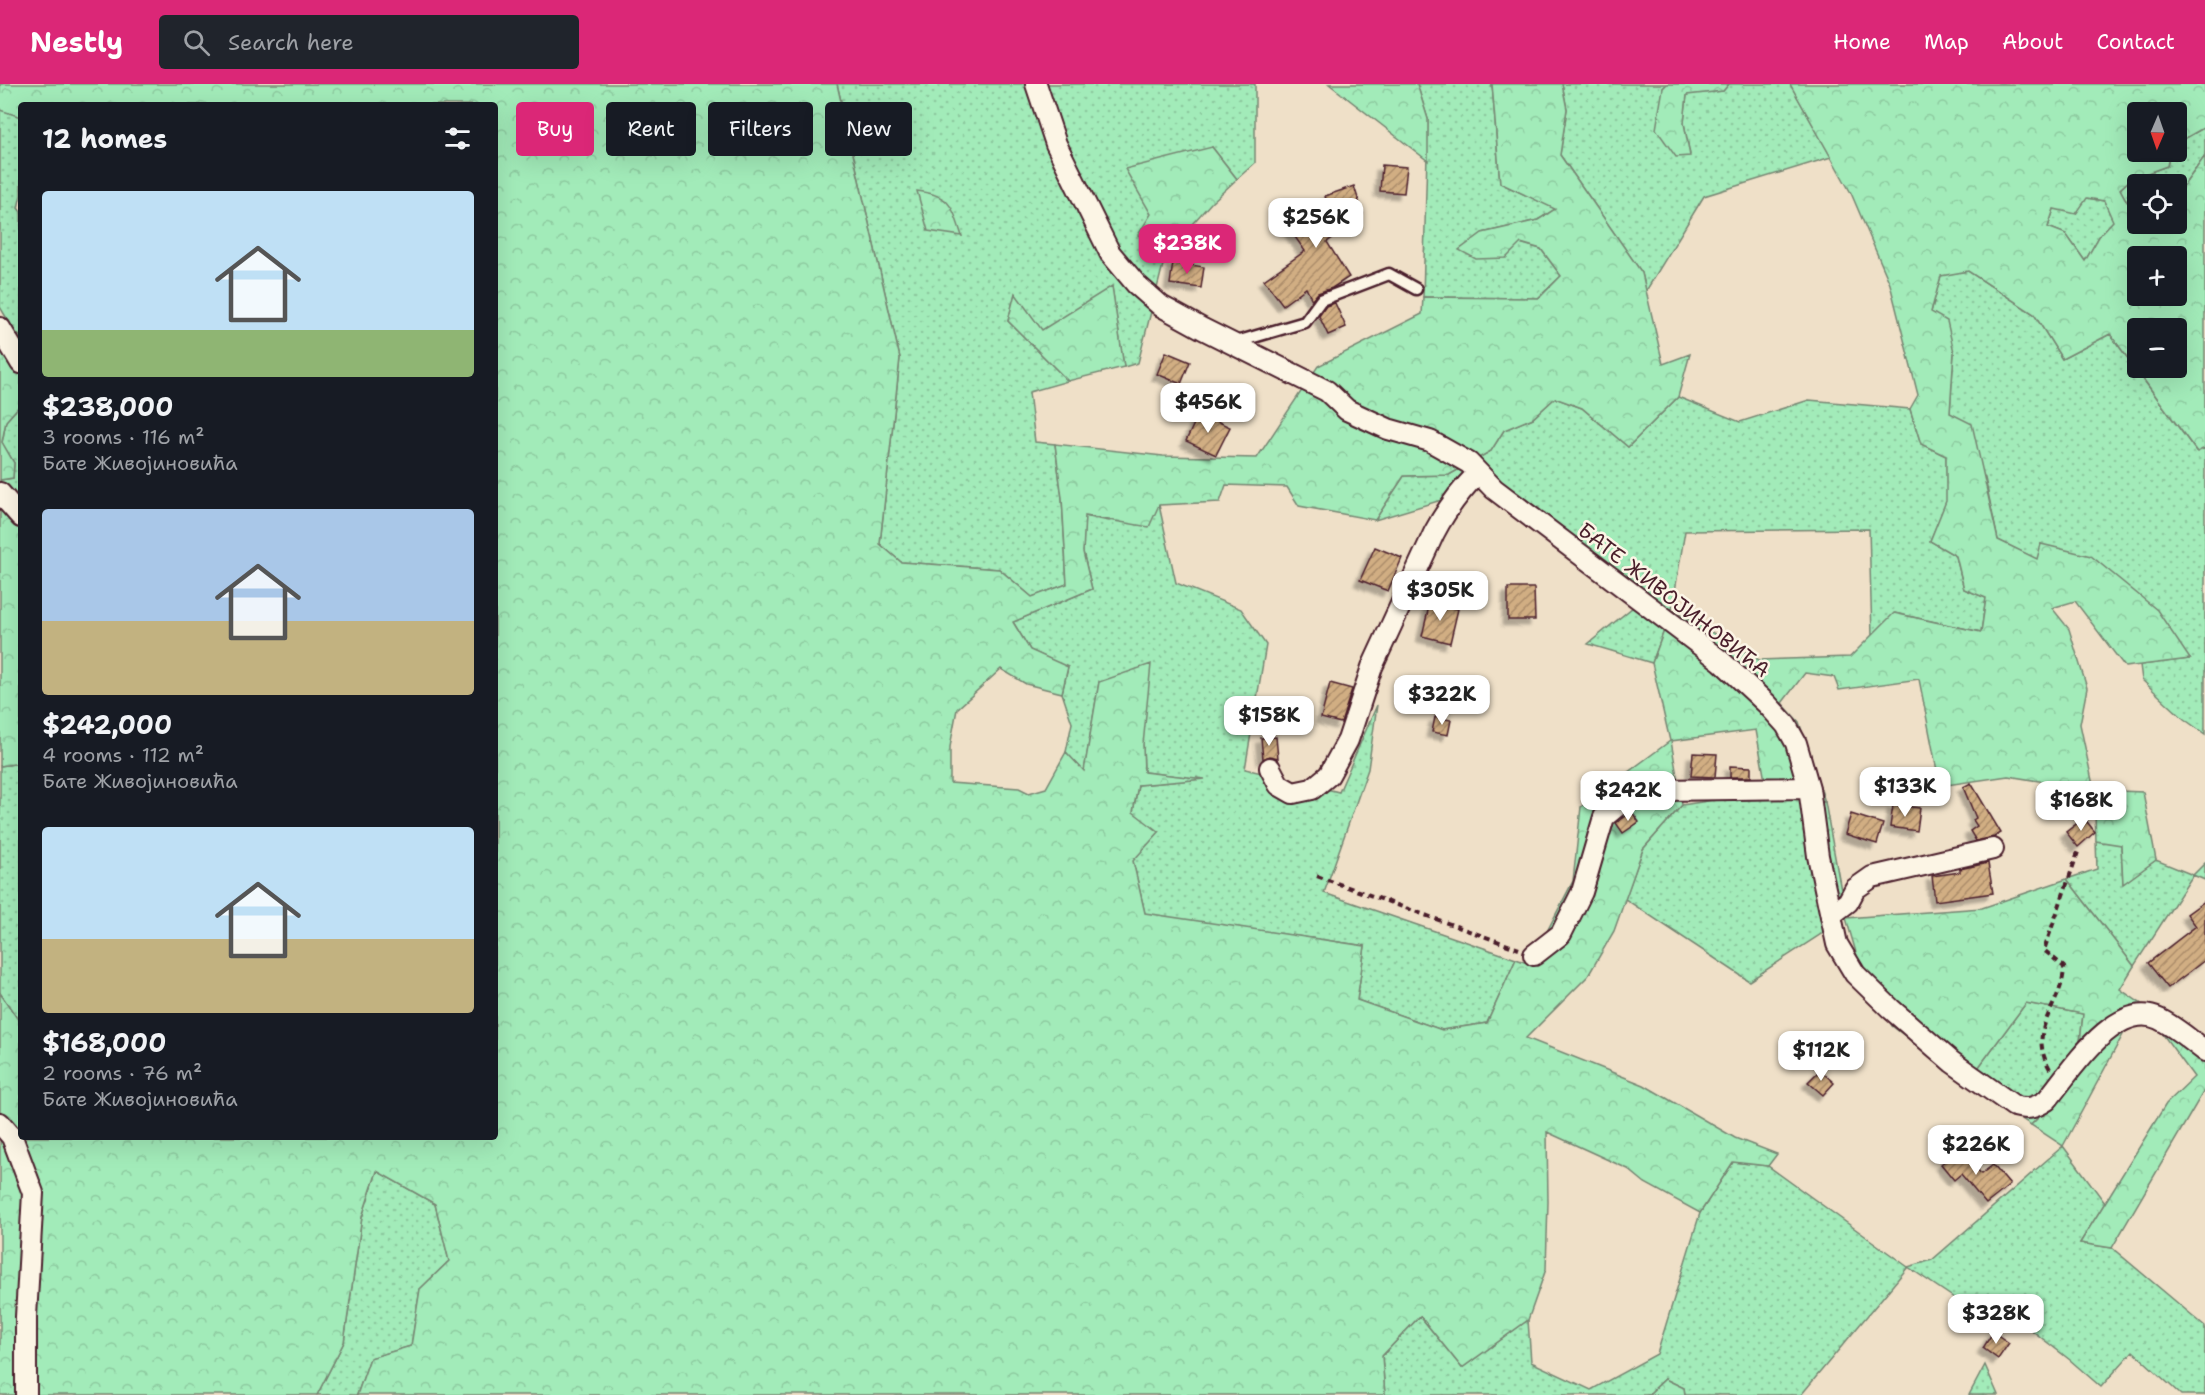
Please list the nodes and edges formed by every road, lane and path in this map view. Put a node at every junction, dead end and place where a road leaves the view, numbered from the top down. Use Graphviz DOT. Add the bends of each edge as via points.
graph roads {
  1 [pos="1036,84"];
  2 [pos="1416,290"];
  3 [pos="0,328"];
  4 [pos="1230,344"];
  5 [pos="18,358"];
  6 [pos="1478,473"];
  7 [pos="0,493"];
  8 [pos="18,514"];
  9 [pos="1270,768"];
  10 [pos="1809,788"];
  11 [pos="1993,849"];
  12 [pos="2078,852"];
  13 [pos="1317,876"];
  14 [pos="1831,915"];
  15 [pos="1534,955"];
  16 [pos="2205,1051"];
  17 [pos="2060,1085"];
  18 [pos="0,1123"];
  19 [pos="26,1395"];
  1 -- 4 [label="street, БАТЕ ЖИВОЈИНОВИЋА" via="1056,144 1110,253 1161,306"];
  2 -- 4 [label="lane" via="1389,274 1321,300 1305,322"];
  3 -- 5 [label="street"];
  4 -- 6 [label="street, БАТЕ ЖИВОЈИНОВИЋА" via="1327,391 1347,410 1388,429 1430,441 1469,463"];
  6 -- 9 [label="street" via="1445,512 1434,533 1372,667 1348,740 1329,775 1312,789 1293,793 1279,785"];
  6 -- 10 [label="street, БАТЕ ЖИВОЈИНОВИЋА" via="1503,497 1721,662 1767,704 1796,743"];
  7 -- 8 [label="street"];
  10 -- 14 [label="street, БАТЕ ЖИВОЈИНОВИЋА"];
  10 -- 15 [label="street" via="1662,790 1622,802 1604,817 1582,892 1561,934"];
  11 -- 14 [label="street" via="1872,877"];
  12 -- 17 [label="path" via="2044,950 2064,967 2063,980 2041,1032 2043,1057"];
  13 -- 15 [label="path"];
  14 -- 17 [label="street, БАТЕ ЖИВОЈИНОВИЋА" via="1837,944 1856,974 1952,1062 2014,1106 2025,1109 2042,1104"];
  16 -- 17 [label="street, БАТЕ ЖИВОЈИНОВИЋА" via="2157,1018 2128,1017 2105,1031"];
  18 -- 19 [label="street" via="12,1137 33,1193"];
}
